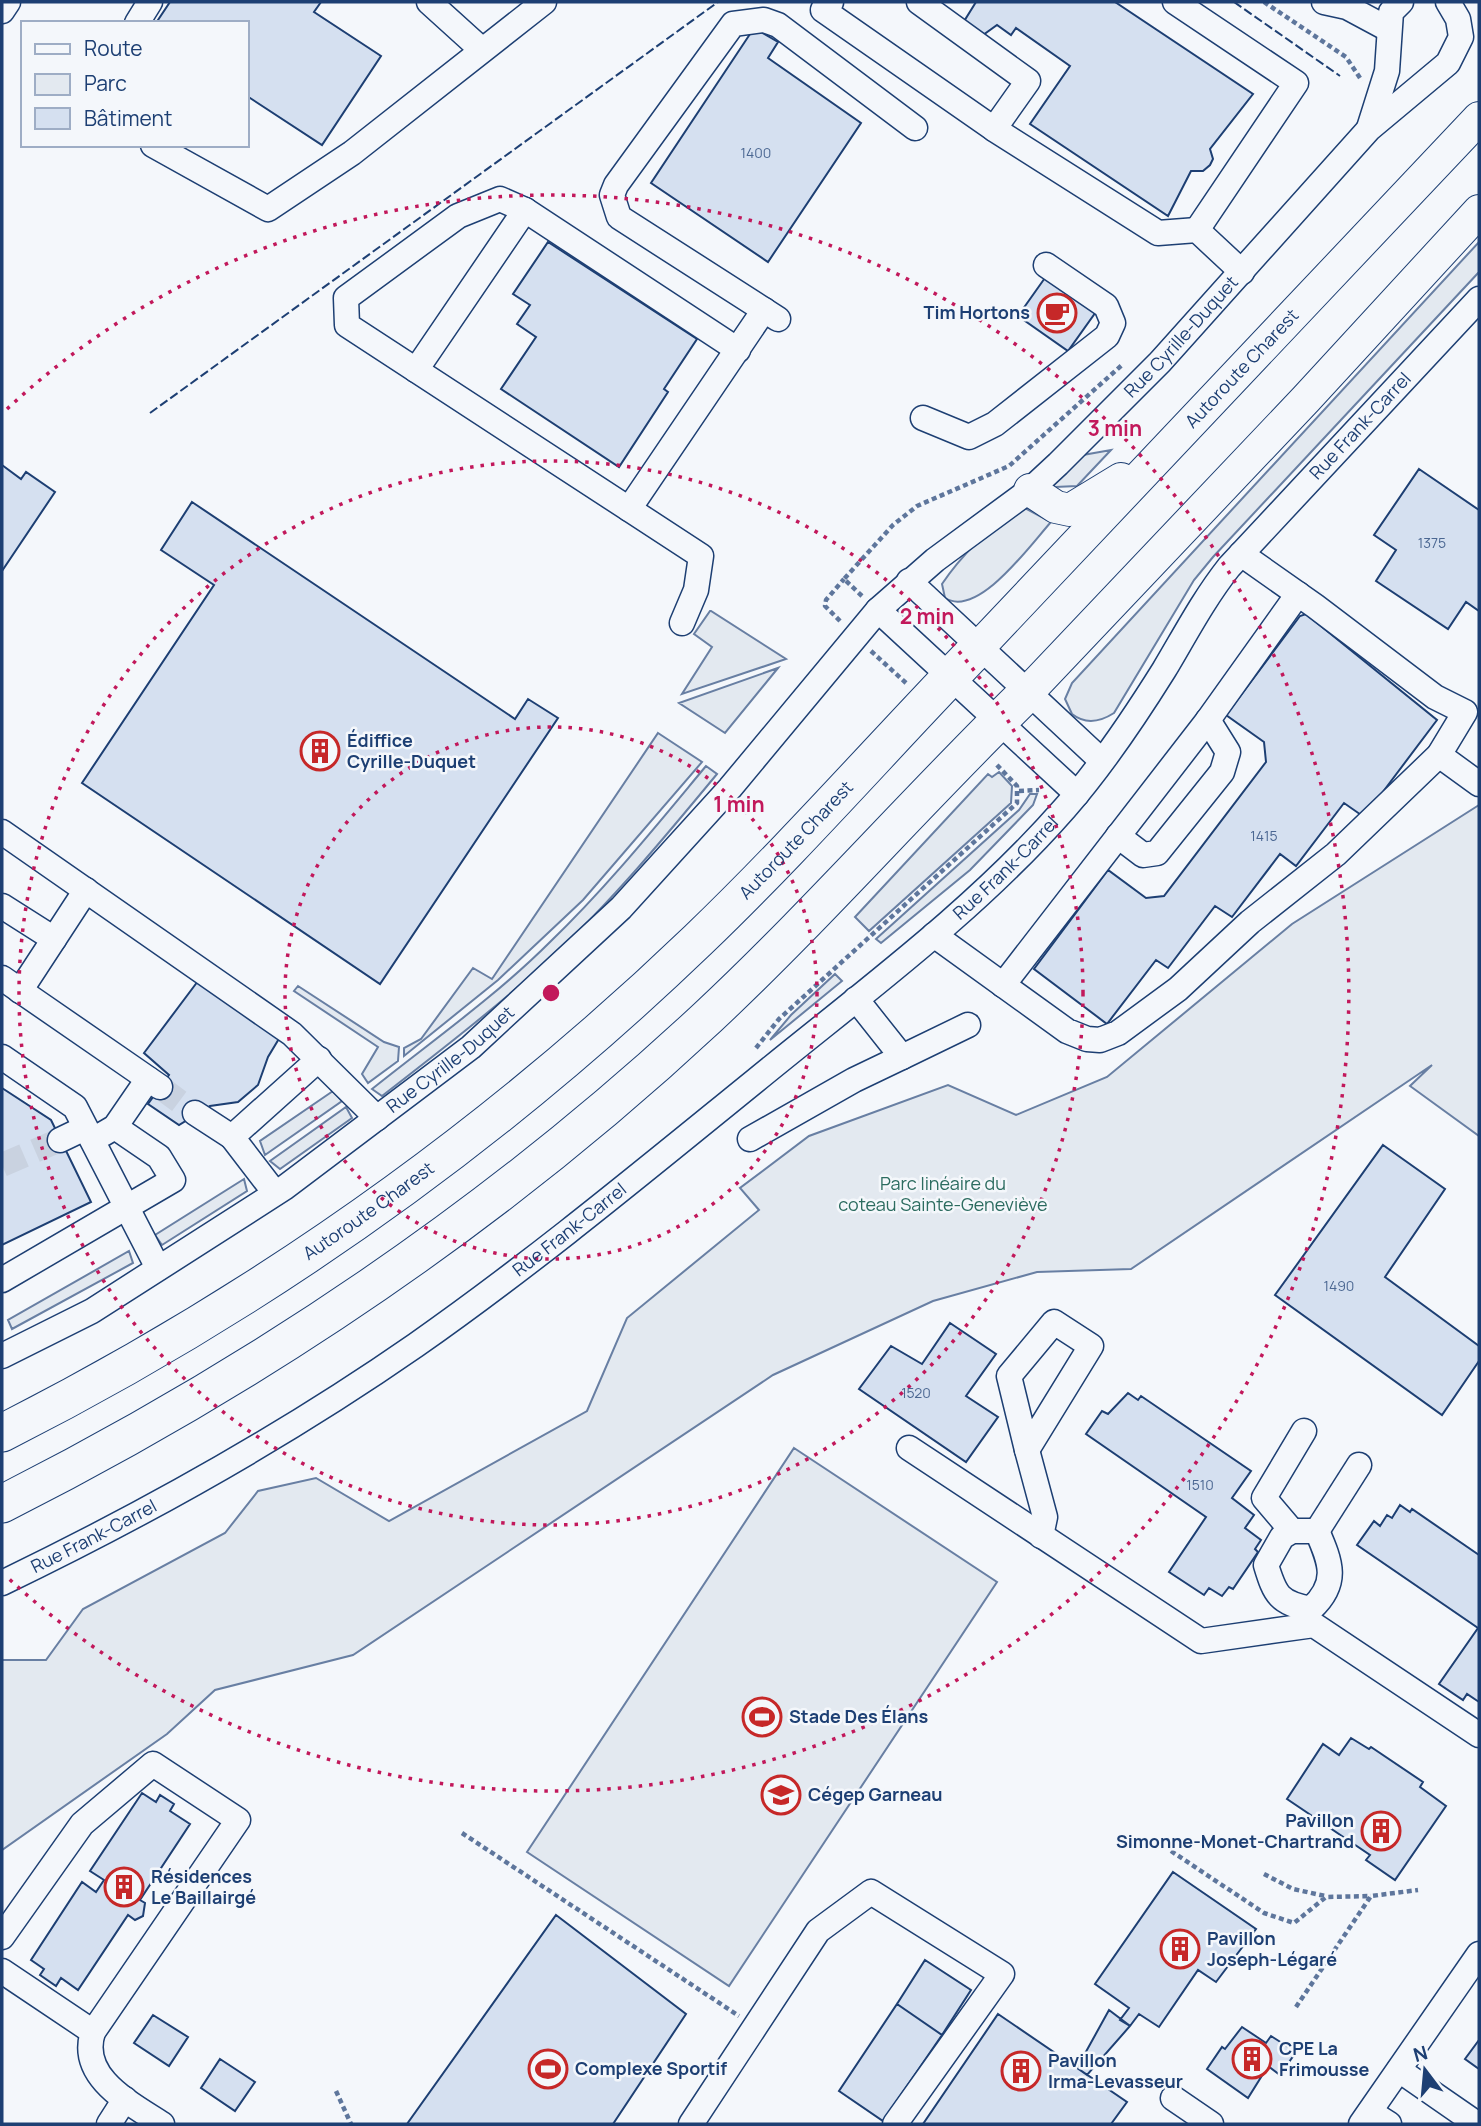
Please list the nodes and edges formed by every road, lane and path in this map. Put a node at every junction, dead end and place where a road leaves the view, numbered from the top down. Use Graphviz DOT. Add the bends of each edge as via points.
graph roads {
  1 [pos="8,2"];
  2 [pos="150,2"];
  3 [pos="429,2"];
  4 [pos="544,2"];
  5 [pos="831,2"];
  6 [pos="919,2"];
  7 [pos="1175,2"];
  8 [pos="1324,2"];
  9 [pos="1401,2"];
  10 [pos="1448,2"];
  11 [pos="2,12"];
  12 [pos="138,21"];
  13 [pos="1388,29"];
  14 [pos="482,50"];
  15 [pos="1479,118"];
  16 [pos="915,128"];
  17 [pos="1369,129"];
  18 [pos="994,130"];
  19 [pos="157,147"];
  20 [pos="525,210"];
  21 [pos="1479,211"];
  22 [pos="1197,230"];
  23 [pos="1046,265"];
  24 [pos="1242,272"];
  25 [pos="1479,299"];
  26 [pos="738,350"];
  27 [pos="416,370"];
  28 [pos="923,418"];
  29 [pos="1170,444"];
  30 [pos="1030,490"];
  31 [pos="629,509"];
  32 [pos="1241,554"];
  33 [pos="844,579"];
  34 [pos="909,581"];
  35 [pos="1298,594"];
  36 [pos="878,610"];
  37 [pos="830,611"];
  38 [pos="682,623"];
  39 [pos="979,647"];
  40 [pos="880,659"];
  41 [pos="950,677"];
  42 [pos="902,680"];
  43 [pos="1028,692"];
  44 [pos="1472,715"];
  45 [pos="1208,720"];
  46 [pos="998,721"];
  47 [pos="1439,755"];
  48 [pos="1102,761"];
  49 [pos="1006,773"];
  50 [pos="1479,784"];
  51 [pos="1077,794"];
  52 [pos="2,832"];
  53 [pos="1118,836"];
  54 [pos="86,890"];
  55 [pos="2,906"];
  56 [pos="934,935"];
  57 [pos="54,939"];
  58 [pos="11,984"];
  59 [pos="1003,985"];
  60 [pos="856,999"];
  61 [pos="968,1025"];
  62 [pos="752,1054"];
  63 [pos="2,1057"];
  64 [pos="902,1057"];
  65 [pos="319,1059"];
  66 [pos="195,1113"];
  67 [pos="377,1118"];
  68 [pos="116,1127"];
  69 [pos="88,1134"];
  70 [pos="232,1137"];
  71 [pos="750,1139"];
  72 [pos="60,1140"];
  73 [pos="275,1194"];
  74 [pos="126,1210"];
  75 [pos="158,1268"];
  76 [pos="2,1280"];
  77 [pos="3,1353"];
  78 [pos="1304,1431"];
  79 [pos="2,1433"];
  80 [pos="909,1448"];
  81 [pos="1027,1450"];
  82 [pos="1359,1465"];
  83 [pos="2,1504"];
  84 [pos="1292,1531"];
  85 [pos="1317,1531"];
  86 [pos="1041,1536"];
  87 [pos="2,1583"];
  88 [pos="1313,1617"];
  89 [pos="1479,1735"];
  90 [pos="462,1833"];
  91 [pos="1171,1852"];
  92 [pos="1264,1874"];
  93 [pos="1418,1890"];
  94 [pos="1371,1896"];
  95 [pos="1326,1897"];
  96 [pos="2,1937"];
  97 [pos="1479,1954"];
  98 [pos="2,1971"];
  99 [pos="1296,2007"];
  100 [pos="755,2026"];
  101 [pos="93,2032"];
  102 [pos="1399,2070"];
  103 [pos="336,2091"];
  104 [pos="1173,2098"];
  105 [pos="125,2099"];
  106 [pos="1373,2120"];
  107 [pos="109,2124"];
  108 [pos="162,2124"];
  109 [pos="351,2124"];
  110 [pos="691,2124"];
  111 [pos="895,2124"];
  112 [pos="1211,2124"];
  113 [pos="1477,2124"];
  1 -- 11 [label="street"];
  2 -- 12 [label="street"];
  3 -- 14 [label="street"];
  4 -- 14 [label="street"];
  5 -- 18 [label="street" via="823,10"];
  6 -- 18 [label="street" via="1028,81"];
  7 -- 22 [label="street" via="1296,83"];
  8 -- 13 [label="street" via="1347,7"];
  9 -- 13 [label="street, Rue Cyrille-Duquet" via="1391,12"];
  10 -- 17 [label="street, Rue Cyrille-Duquet" via="1461,37 1448,63"];
  13 -- 17 [label="street, Rue Cyrille-Duquet" via="1387,71"];
  14 -- 19 [label="street" via="352,153 268,209"];
  15 -- 29 [label="main road, Autoroute Charest"];
  16 -- 26 [label="street" via="778,25 764,20 733,24 612,195 619,217 771,315"];
  17 -- 24 [label="street, Rue Cyrille-Duquet"];
  18 -- 22 [label="street" via="1158,233"];
  20 -- 26 [label="street"];
  20 -- 27 [label="street"];
  20 -- 27 [label="street" via="500,199 458,216 346,298 347,325"];
  21 -- 43 [label="main road"];
  22 -- 24 [label="street"];
  23 -- 28 [label="street" via="1107,306 1113,323 1107,336 995,424 968,437"];
  24 -- 30 [label="street, Rue Cyrille-Duquet" via="1160,362"];
  25 -- 32 [label="street, Rue Frank-Carrel"];
  26 -- 31 [label="street"];
  27 -- 31 [label="street"];
  29 -- 30 [label="main road" via="1075,509 1061,510"];
  29 -- 39 [label="main road, Autoroute Charest"];
  30 -- 34 [label="street, Rue Cyrille-Duquet"];
  31 -- 38 [label="street" via="701,556 696,590"];
  32 -- 35 [label="street"];
  32 -- 48 [label="street, Rue Frank-Carrel" via="1204,600 1150,692"];
  33 -- 37 [label="path" via="826,600"];
  34 -- 36 [label="street, Rue Cyrille-Duquet"];
  34 -- 39 [label="street"];
  35 -- 44 [label="street" via="1435,697"];
  35 -- 45 [label="street"];
  36 -- 41 [label="street"];
  36 -- 67 [label="street, Rue Cyrille-Duquet" via="730,788 621,908 471,1047"];
  39 -- 41 [label="highway, Autoroute Charest"];
  39 -- 43 [label="street"];
  40 -- 42 [label="path"];
  41 -- 46 [label="street"];
  41 -- 79 [label="highway, Autoroute Charest" via="696,942 481,1129 278,1275 165,1344"];
  43 -- 46 [label="highway"];
  43 -- 48 [label="street"];
  44 -- 47 [label="street"];
  45 -- 53 [label="street"];
  45 -- 53 [label="street" via="1228,752 1222,772 1157,853 1143,855"];
  46 -- 51 [label="street"];
  46 -- 83 [label="highway" via="724,1002 619,1098 497,1197 267,1356 121,1442"];
  47 -- 50 [label="street"];
  47 -- 59 [label="street" via="1336,854 1250,922 1178,989 1118,1033 1087,1040"];
  48 -- 51 [label="street, Rue Frank-Carrel"];
  49 -- 62 [label="path" via="1019,790 1012,809 779,1019"];
  51 -- 56 [label="street, Rue Frank-Carrel" via="1003,873"];
  52 -- 54 [label="street"];
  53 -- 59 [label="street"];
  54 -- 57 [label="street"];
  54 -- 65 [label="street" via="292,1034"];
  55 -- 57 [label="street"];
  56 -- 59 [label="street"];
  56 -- 60 [label="street, Rue Frank-Carrel"];
  57 -- 58 [label="street"];
  58 -- 68 [label="street" via="154,1083"];
  60 -- 64 [label="street"];
  60 -- 87 [label="street, Rue Frank-Carrel" via="575,1227 416,1345 195,1483"];
  61 -- 64 [label="street"];
  63 -- 69 [label="street" via="75,1107"];
  64 -- 71 [label="street"];
  65 -- 67 [label="street"];
  65 -- 70 [label="street"];
  66 -- 70 [label="street"];
  67 -- 73 [label="street, Rue Cyrille-Duquet"];
  68 -- 69 [label="street"];
  68 -- 74 [label="street" via="159,1157 173,1180"];
  69 -- 72 [label="street"];
  69 -- 74 [label="street"];
  70 -- 73 [label="street"];
  73 -- 75 [label="street, Rue Cyrille-Duquet"];
  74 -- 75 [label="street"];
  74 -- 76 [label="street"];
  75 -- 77 [label="street, Rue Cyrille-Duquet" via="92,1311"];
  78 -- 84 [label="street" via="1264,1498"];
  80 -- 86 [label="street"];
  81 -- 81 [label="street" via="1009,1376 1054,1322 1091,1346"];
  81 -- 86 [label="street" via="1045,1517"];
  82 -- 85 [label="street"];
  84 -- 85 [label="street"];
  84 -- 88 [label="street" via="1282,1537 1266,1565 1274,1592"];
  85 -- 88 [label="street" via="1331,1576 1327,1595"];
  86 -- 88 [label="street" via="1201,1642"];
  88 -- 89 [label="street"];
  90 -- 100 [label="path"];
  91 -- 95 [label="path" via="1265,1913 1294,1923"];
  92 -- 95 [label="path" via="1293,1889"];
  93 -- 94 [label="path"];
  94 -- 95 [label="path"];
  94 -- 99 [label="path"];
  96 -- 101 [label="street" via="82,1824 153,1764 238,1820"];
  97 -- 102 [label="street"];
  98 -- 101 [label="street"];
  100 -- 110 [label="street"];
  100 -- 111 [label="street" via="818,1931 871,1892 1002,1974"];
  101 -- 105 [label="street" via="88,2047 92,2061 108,2087"];
  102 -- 106 [label="street"];
  102 -- 113 [label="street"];
  103 -- 109 [label="path"];
  104 -- 112 [label="street"];
  105 -- 107 [label="street"];
  105 -- 108 [label="street"];
}
